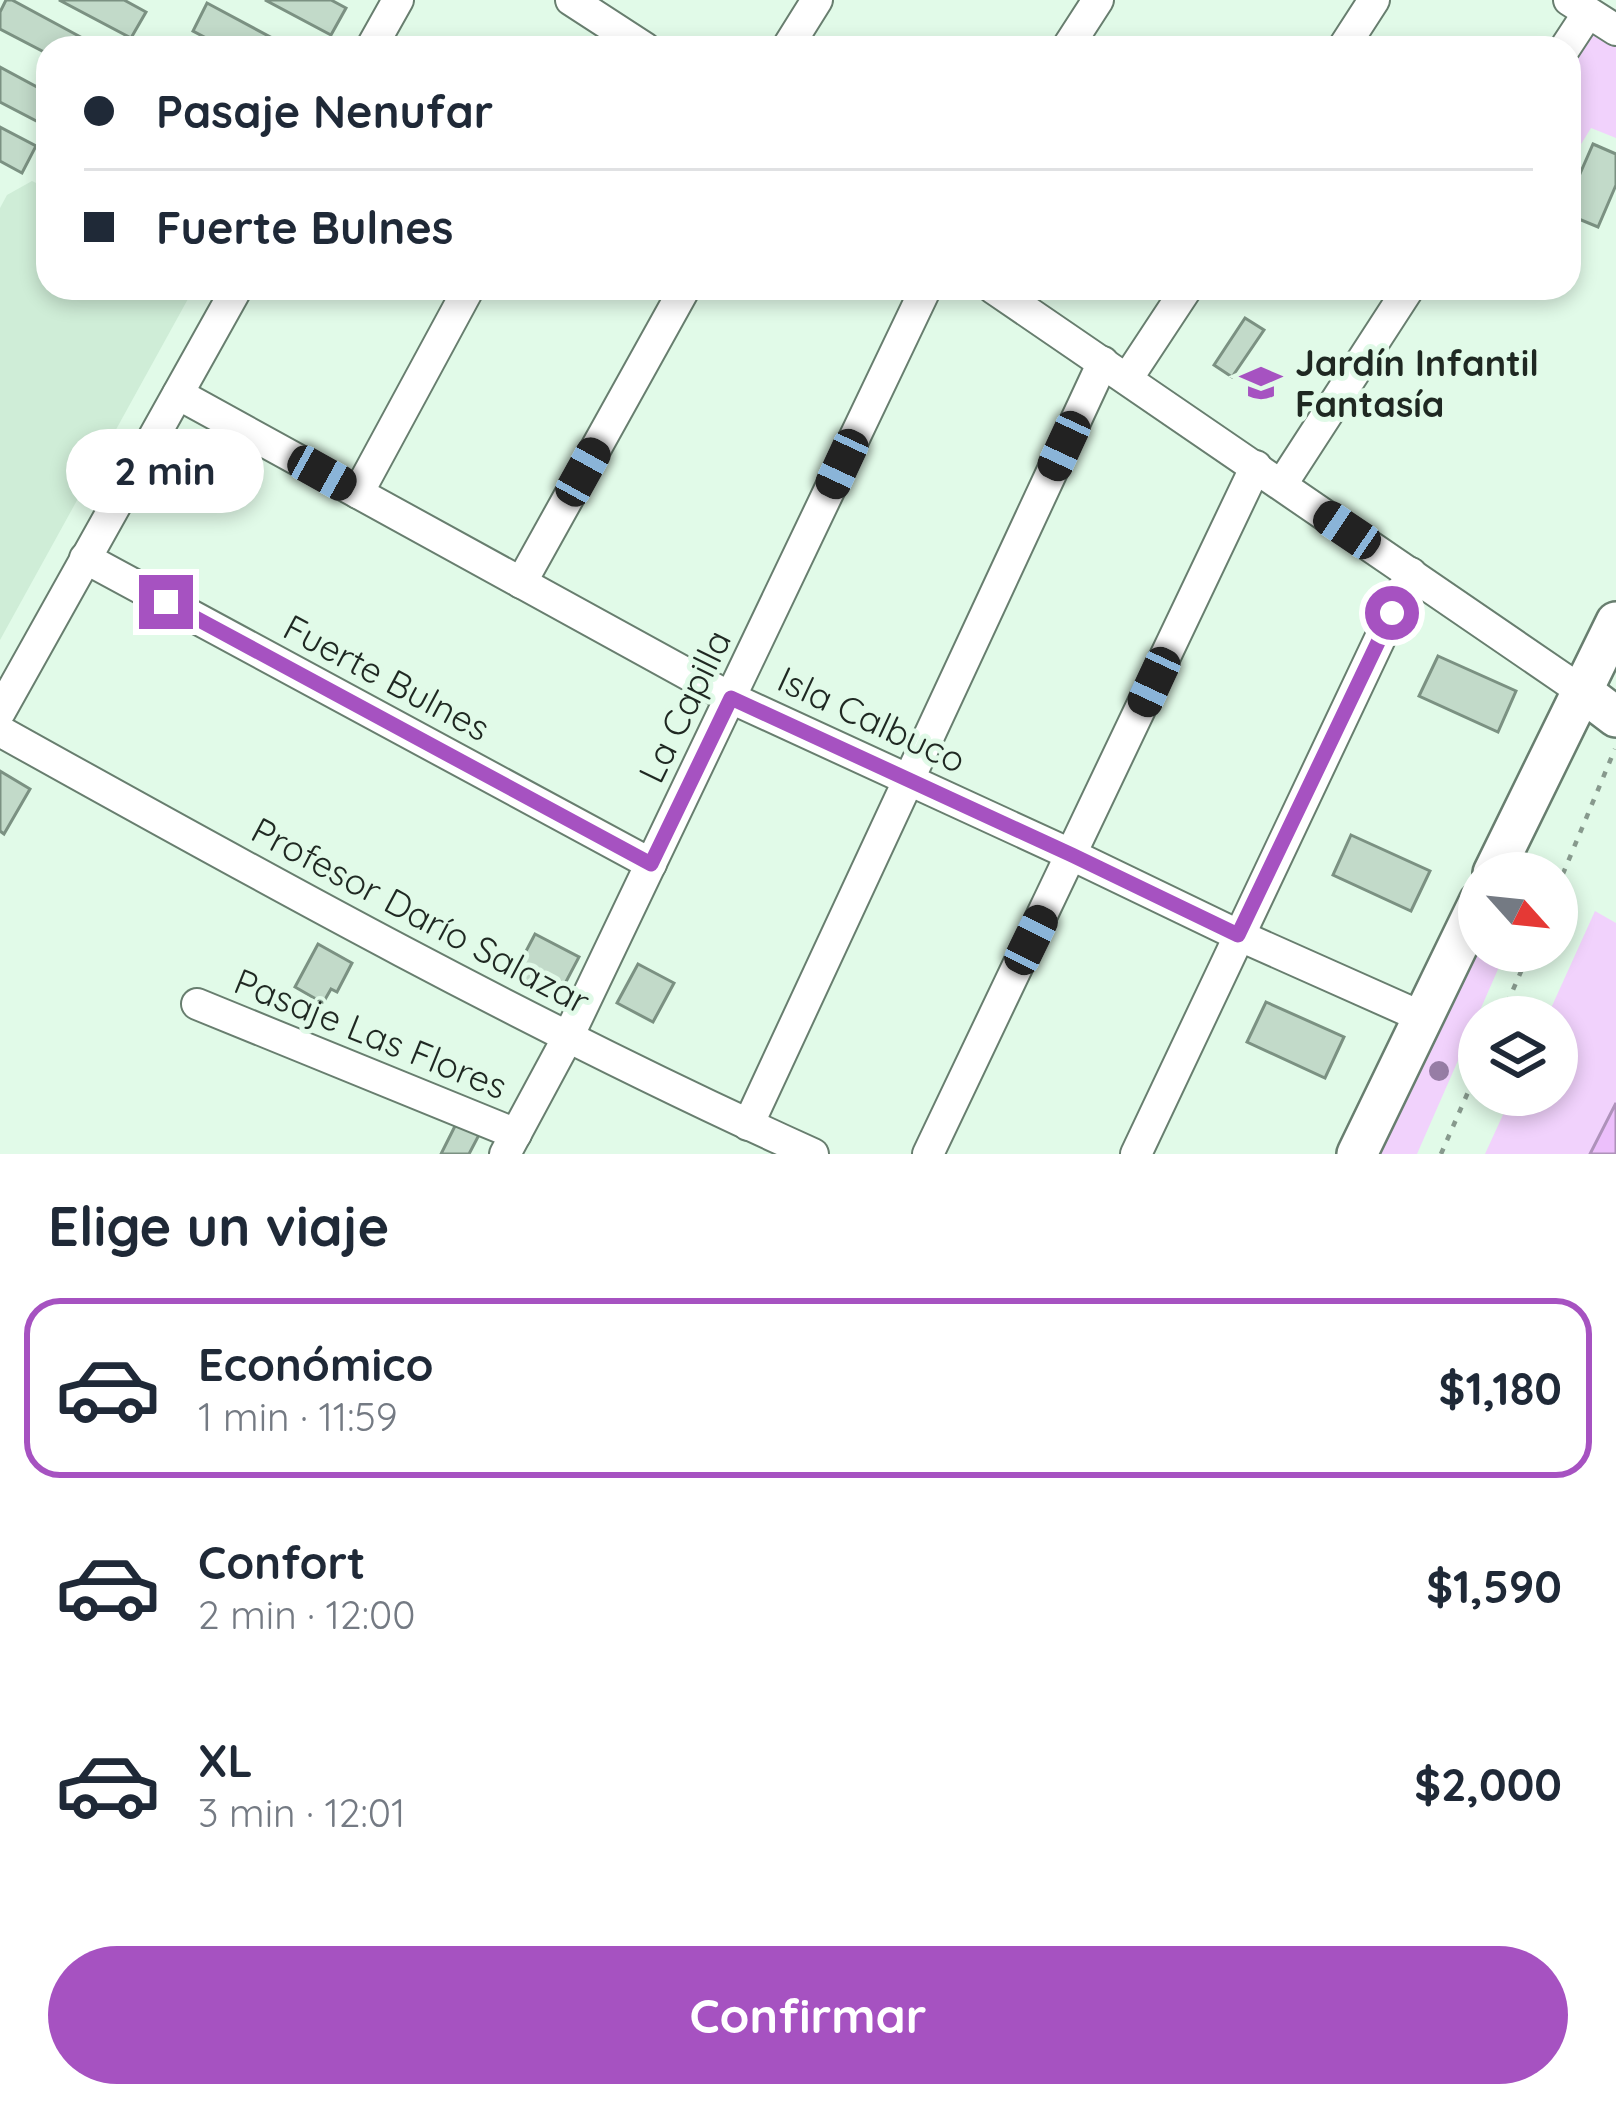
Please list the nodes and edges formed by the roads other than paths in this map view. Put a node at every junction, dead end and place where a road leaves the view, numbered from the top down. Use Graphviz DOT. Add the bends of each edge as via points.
graph roads {
  1 [pos="398,0"];
  2 [pos="571,0"];
  3 [pos="817,0"];
  4 [pos="1098,0"];
  5 [pos="1374,0"];
  6 [pos="1578,6"];
  7 [pos="1616,31"];
  8 [pos="378,36"];
  9 [pos="605,36"];
  10 [pos="794,36"];
  11 [pos="1075,36"];
  12 [pos="1350,36"];
  13 [pos="1569,36"];
  14 [pos="230,300"];
  15 [pos="463,300"];
  16 [pos="679,300"];
  17 [pos="920,300"];
  18 [pos="1011,300"];
  19 [pos="1177,300"];
  20 [pos="1400,300"];
  21 [pos="1115,371"];
  22 [pos="178,394"];
  23 [pos="1269,475"];
  24 [pos="358,493"];
  25 [pos="86,559"];
  26 [pos="1411,573"];
  27 [pos="521,583"];
  28 [pos="1616,622"];
  29 [pos="1582,692"];
  30 [pos="731,698"];
  31 [pos="0,712"];
  32 [pos="1616,717"];
  33 [pos="0,731"];
  34 [pos="908,778"];
  35 [pos="1503,852"];
  36 [pos="1072,855"];
  37 [pos="651,864"];
  38 [pos="1238,935"];
  39 [pos="1458,945"];
  40 [pos="196,1004"];
  41 [pos="1423,1017"];
  42 [pos="568,1037"];
  43 [pos="748,1125"];
  44 [pos="510,1144"];
  45 [pos="813,1154"];
  46 [pos="928,1154"];
  47 [pos="1136,1154"];
  48 [pos="1357,1154"];
  1 -- 8 [label="street"];
  2 -- 9 [label="street"];
  3 -- 10 [label="street"];
  4 -- 11 [label="street"];
  5 -- 12 [label="street"];
  6 -- 7 [label="street"];
  6 -- 13 [label="street"];
  14 -- 22 [label="street"];
  15 -- 24 [label="street"];
  16 -- 27 [label="street"];
  17 -- 30 [label="street, La Capilla"];
  18 -- 21 [label="street"];
  19 -- 21 [label="street"];
  20 -- 23 [label="street"];
  21 -- 23 [label="street"];
  21 -- 34 [label="street"];
  22 -- 24 [label="street, Isla Calbuco"];
  22 -- 25 [label="street"];
  23 -- 26 [label="street"];
  23 -- 36 [label="street"];
  24 -- 27 [label="street, Isla Calbuco"];
  25 -- 31 [label="street"];
  25 -- 37 [label="street, Fuerte Bulnes"];
  26 -- 29 [label="street"];
  26 -- 38 [label="street"];
  27 -- 30 [label="street, Isla Calbuco"];
  28 -- 29 [label="main road"];
  29 -- 32 [label="main road"];
  29 -- 35 [label="main road"];
  30 -- 34 [label="street, Isla Calbuco"];
  30 -- 37 [label="street, La Capilla"];
  33 -- 42 [label="street, Profesor Darío Salazar"];
  34 -- 36 [label="street, Isla Calbuco"];
  34 -- 43 [label="street"];
  36 -- 38 [label="street, Isla Calbuco"];
  36 -- 46 [label="street"];
  37 -- 42 [label="street, La Capilla"];
  38 -- 41 [label="street, Isla Calbuco"];
  38 -- 47 [label="street"];
  39 -- 41 [label="main road"];
  40 -- 44 [label="street, Pasaje Las Flores"];
  41 -- 48 [label="main road"];
  42 -- 43 [label="street, Profesor Darío Salazar"];
  42 -- 44 [label="street, La Capilla"];
  43 -- 45 [label="street, Profesor Darío Salazar"];
}
